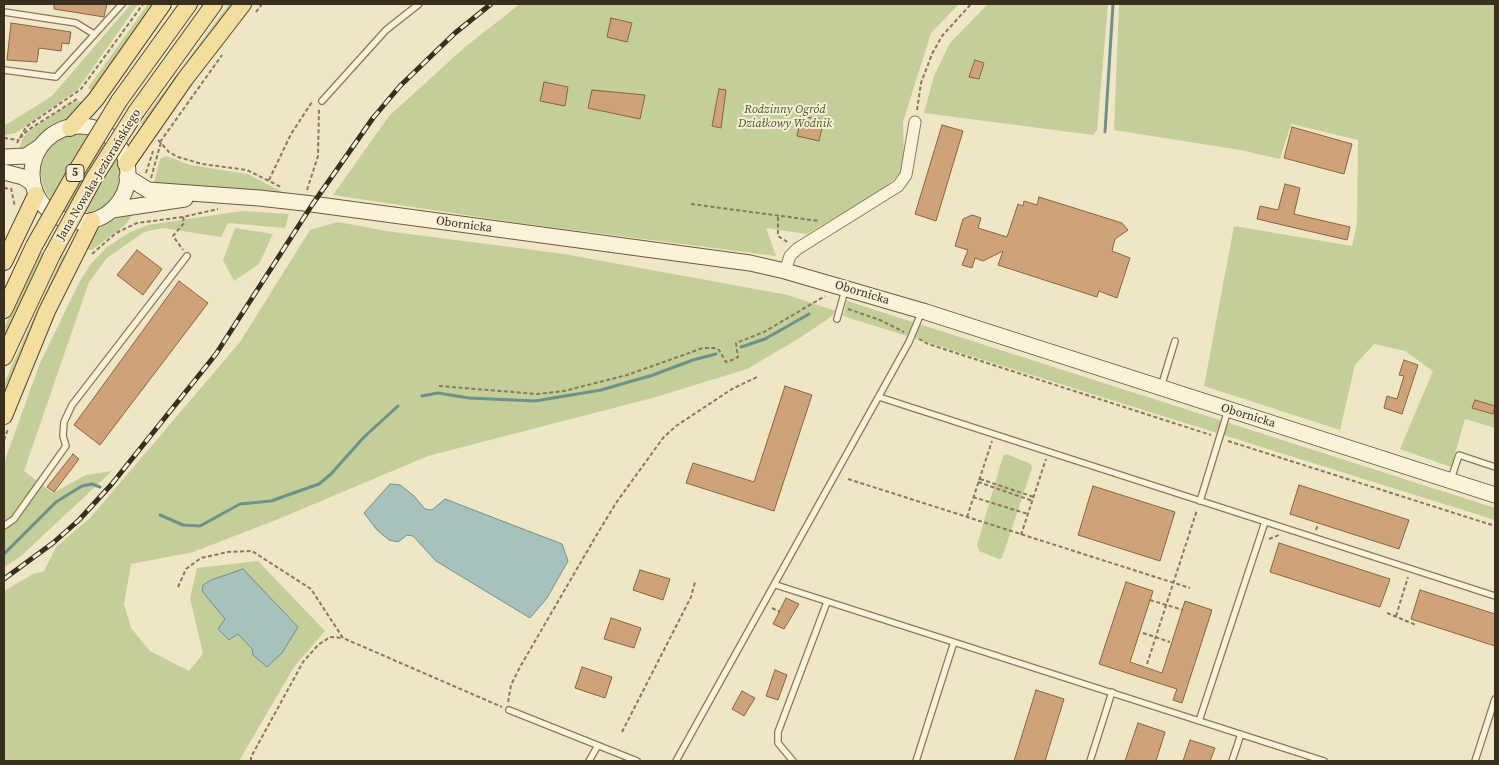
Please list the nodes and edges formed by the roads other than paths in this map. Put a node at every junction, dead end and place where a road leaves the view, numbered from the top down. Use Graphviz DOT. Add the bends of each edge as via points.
graph roads {
  1 [pos="122,4"];
  2 [pos="163,4"];
  3 [pos="189,4"];
  4 [pos="214,4"];
  5 [pos="419,4"];
  6 [pos="247,10"];
  7 [pos="4,12"];
  8 [pos="94,34"];
  9 [pos="4,70"];
  10 [pos="322,101"];
  11 [pos="915,122"];
  12 [pos="70,128"];
  13 [pos="41,146"];
  14 [pos="4,157"];
  15 [pos="127,170"];
  16 [pos="4,172"];
  17 [pos="34,189"];
  18 [pos="206,195"];
  19 [pos="112,210"];
  20 [pos="92,222"];
  21 [pos="187,256"];
  22 [pos="4,262"];
  23 [pos="785,270"];
  24 [pos="845,287"];
  25 [pos="4,310"];
  26 [pos="922,311"];
  27 [pos="837,319"];
  28 [pos="1175,340"];
  29 [pos="4,357"];
  30 [pos="1161,388"];
  31 [pos="879,397"];
  32 [pos="1228,409"];
  33 [pos="4,416"];
  34 [pos="1495,467"];
  35 [pos="1451,480"];
  36 [pos="1495,495"];
  37 [pos="1200,502"];
  38 [pos="1265,522"];
  39 [pos="4,526"];
  40 [pos="776,585"];
  41 [pos="1495,596"];
  42 [pos="826,602"];
  43 [pos="954,642"];
  44 [pos="1112,692"];
  45 [pos="1495,699"];
  46 [pos="509,710"];
  47 [pos="1199,721"];
  48 [pos="1241,734"];
  49 [pos="597,747"];
  50 [pos="589,761"];
  51 [pos="637,761"];
  52 [pos="676,761"];
  53 [pos="793,761"];
  54 [pos="916,761"];
  55 [pos="1090,761"];
  56 [pos="1232,761"];
  57 [pos="1324,761"];
  58 [pos="1475,761"];
  1 -- 8 [label="lane"];
  2 -- 12 [label="main road" via="96,99"];
  3 -- 25 [label="main road, Jana Nowaka-Jeziorańskiego / 5, bridge" via="119,101 77,170 34,246"];
  4 -- 29 [label="main road, Jana Nowaka-Jeziorańskiego / 5, bridge" via="136,112 94,178 52,255"];
  5 -- 10 [label="lane" via="386,30"];
  6 -- 15 [label="main road" via="185,79"];
  7 -- 8 [label="lane" via="76,23"];
  8 -- 9 [label="lane" via="56,77"];
  11 -- 23 [label="street" via="906,175 898,186 797,248"];
  12 -- 13 [label="main road" via="53,135"];
  12 -- 15 [label="main road" via="102,130 120,147"];
  13 -- 14 [label="main road" via="26,156"];
  13 -- 17 [label="main road" via="33,161"];
  15 -- 18 [label="main road, Obornicka" via="148,190"];
  15 -- 19 [label="main road" via="124,192"];
  16 -- 17 [label="main road" via="24,177"];
  17 -- 20 [label="main road" via="44,205 62,218 80,223"];
  17 -- 22 [label="main road"];
  18 -- 19 [label="main road, Obornicka"];
  18 -- 23 [label="main road, Obornicka" via="304,204"];
  19 -- 20 [label="main road"];
  20 -- 33 [label="main road" via="47,311"];
  21 -- 39 [label="lane" via="72,405 64,422 66,446 14,519"];
  23 -- 24 [label="main road, Obornicka"];
  24 -- 26 [label="main road, Obornicka"];
  24 -- 27 [label="lane"];
  26 -- 30 [label="main road, Obornicka"];
  26 -- 31 [label="lane"];
  28 -- 30 [label="lane"];
  30 -- 32 [label="main road, Obornicka"];
  31 -- 37 [label="lane"];
  31 -- 40 [label="lane"];
  32 -- 35 [label="main road, Obornicka"];
  32 -- 37 [label="lane"];
  34 -- 35 [label="lane" via="1459,455"];
  35 -- 36 [label="main road, Obornicka"];
  37 -- 38 [label="lane"];
  38 -- 41 [label="lane"];
  38 -- 47 [label="lane"];
  40 -- 42 [label="lane"];
  40 -- 52 [label="lane"];
  42 -- 43 [label="lane"];
  42 -- 53 [label="lane" via="778,732 778,743"];
  43 -- 44 [label="lane"];
  43 -- 54 [label="lane"];
  44 -- 47 [label="lane"];
  44 -- 55 [label="lane"];
  45 -- 58 [label="lane"];
  46 -- 49 [label="lane"];
  47 -- 48 [label="lane"];
  48 -- 56 [label="lane"];
  48 -- 57 [label="lane"];
  49 -- 50 [label="lane"];
  49 -- 51 [label="lane"];
}
